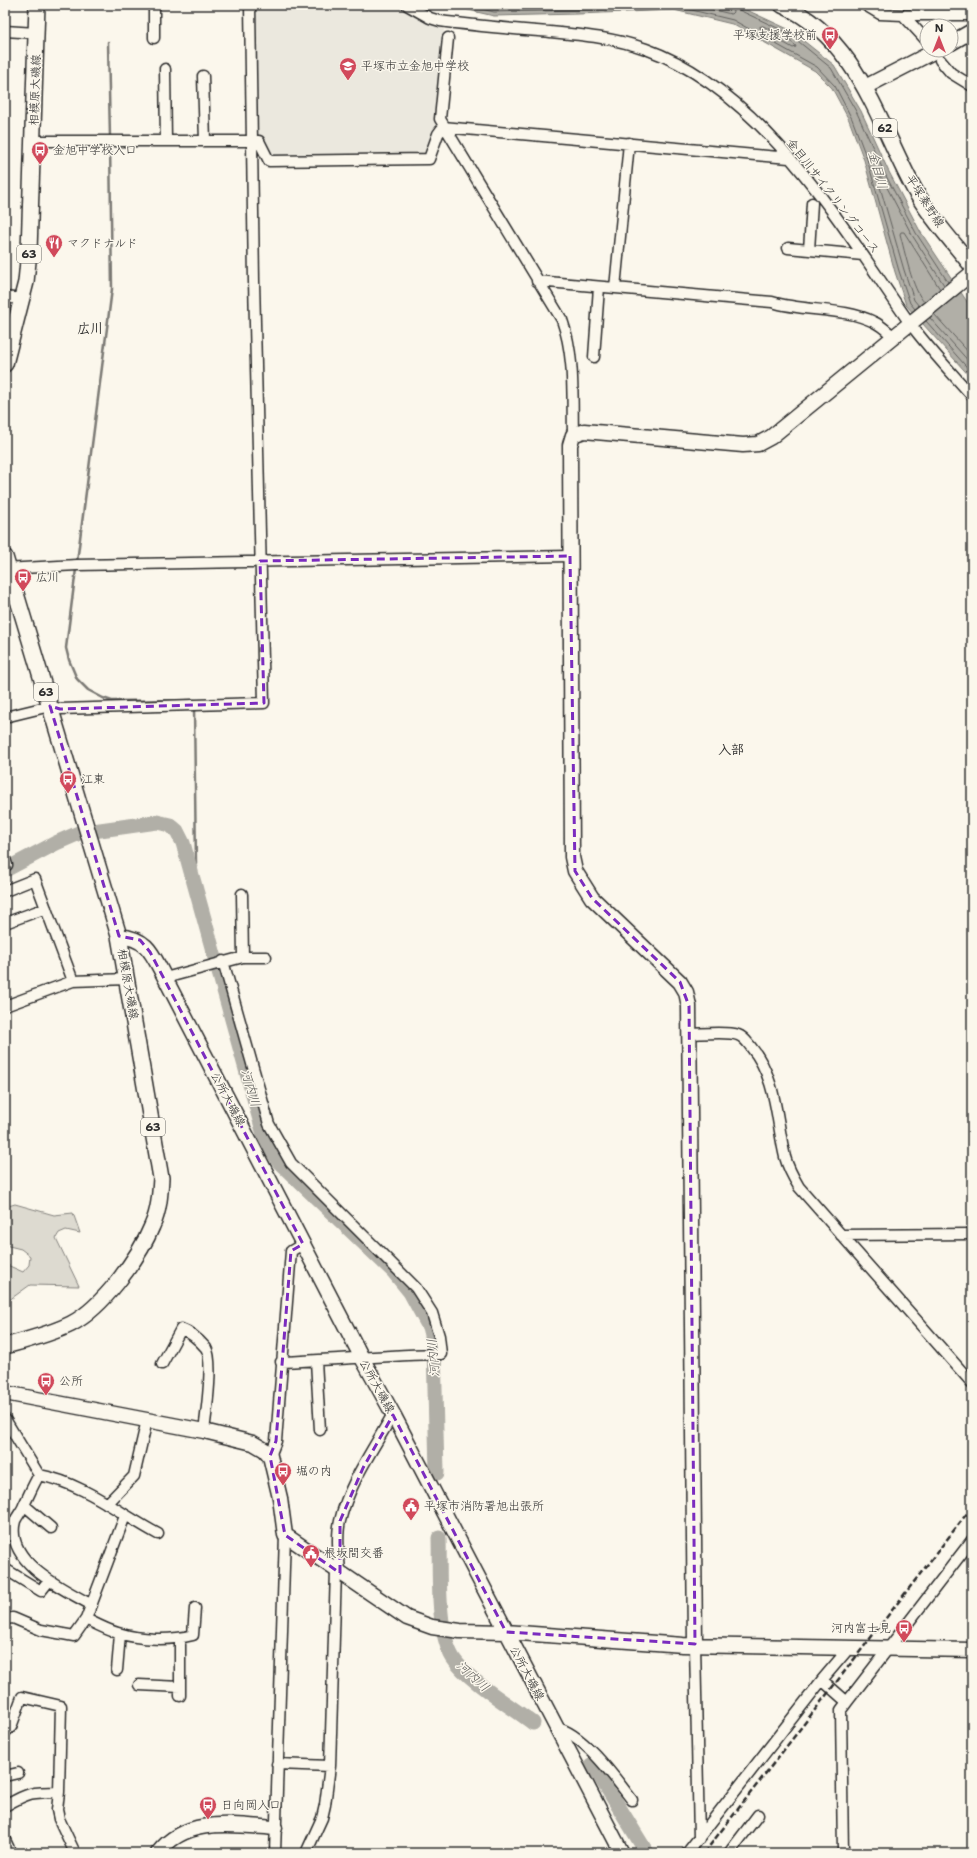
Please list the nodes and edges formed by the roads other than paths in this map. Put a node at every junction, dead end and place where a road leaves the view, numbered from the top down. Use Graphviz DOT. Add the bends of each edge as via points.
graph roads {
  1 [pos="37,5"];
  2 [pos="154,5"];
  3 [pos="250,5"];
  4 [pos="407,5"];
  5 [pos="782,5"];
  6 [pos="865,5"];
  7 [pos="903,15"];
  8 [pos="972,15"];
  9 [pos="5,31"];
  10 [pos="972,31"];
  11 [pos="919,32"];
  12 [pos="36,33"];
  13 [pos="154,38"];
  14 [pos="448,38"];
  15 [pos="959,38"];
  16 [pos="931,58"];
  17 [pos="940,58"];
  18 [pos="165,69"];
  19 [pos="204,76"];
  20 [pos="972,86"];
  21 [pos="865,87"];
  22 [pos="444,127"];
  23 [pos="33,141"];
  24 [pos="166,141"];
  25 [pos="205,141"];
  26 [pos="252,141"];
  27 [pos="629,144"];
  28 [pos="789,158"];
  29 [pos="812,204"];
  30 [pos="788,248"];
  31 [pos="809,250"];
  32 [pos="863,255"];
  33 [pos="972,266"];
  34 [pos="972,273"];
  35 [pos="537,281"];
  36 [pos="599,287"];
  37 [pos="615,288"];
  38 [pos="5,297"];
  39 [pos="22,299"];
  40 [pos="911,324"];
  41 [pos="894,337"];
  42 [pos="594,356"];
  43 [pos="5,364"];
  44 [pos="972,396"];
  45 [pos="573,435"];
  46 [pos="570,556"];
  47 [pos="260,561"];
  48 [pos="6,565"];
  49 [pos="50,706"];
  50 [pos="5,717"];
  51 [pos="5,890"];
  52 [pos="242,894"];
  53 [pos="46,908"];
  54 [pos="5,923"];
  55 [pos="119,936"];
  56 [pos="243,957"];
  57 [pos="266,957"];
  58 [pos="220,963"];
  59 [pos="165,978"];
  60 [pos="127,979"];
  61 [pos="73,982"];
  62 [pos="5,1006"];
  63 [pos="689,1034"];
  64 [pos="972,1234"];
  65 [pos="841,1235"];
  66 [pos="303,1244"];
  67 [pos="5,1346"];
  68 [pos="362,1358"];
  69 [pos="316,1361"];
  70 [pos="281,1362"];
  71 [pos="162,1364"];
  72 [pos="972,1383"];
  73 [pos="5,1393"];
  74 [pos="393,1414"];
  75 [pos="5,1419"];
  76 [pos="147,1420"];
  77 [pos="320,1430"];
  78 [pos="204,1432"];
  79 [pos="270,1456"];
  80 [pos="39,1475"];
  81 [pos="107,1504"];
  82 [pos="24,1505"];
  83 [pos="124,1516"];
  84 [pos="51,1528"];
  85 [pos="158,1534"];
  86 [pos="285,1535"];
  87 [pos="972,1540"];
  88 [pos="5,1569"];
  89 [pos="338,1572"];
  90 [pos="49,1581"];
  91 [pos="92,1605"];
  92 [pos="195,1608"];
  93 [pos="5,1619"];
  94 [pos="86,1619"];
  95 [pos="506,1632"];
  96 [pos="120,1634"];
  97 [pos="180,1639"];
  98 [pos="695,1644"];
  99 [pos="850,1647"];
  100 [pos="889,1648"];
  101 [pos="972,1650"];
  102 [pos="117,1670"];
  103 [pos="822,1680"];
  104 [pos="139,1685"];
  105 [pos="847,1702"];
  106 [pos="556,1728"];
  107 [pos="5,1732"];
  108 [pos="277,1764"];
  109 [pos="330,1766"];
  110 [pos="18,1773"];
  111 [pos="5,1776"];
  112 [pos="60,1792"];
  113 [pos="632,1800"];
  114 [pos="5,1806"];
  115 [pos="758,1815"];
  116 [pos="275,1828"];
  117 [pos="699,1839"];
  118 [pos="5,1840"];
  119 [pos="11,1853"];
  120 [pos="75,1853"];
  121 [pos="158,1853"];
  122 [pos="275,1853"];
  123 [pos="306,1853"];
  124 [pos="622,1853"];
  125 [pos="687,1853"];
  126 [pos="729,1853"];
  127 [pos="843,1853"];
  1 -- 12 [label="main road, 相模原大磯線 / 63"];
  2 -- 13 [label="street"];
  3 -- 26 [label="street"];
  4 -- 28 [label="street, 金目川サイクリングコース" via="440,21 591,36 646,48 692,72 723,93 750,115"];
  5 -- 21 [label="main road, 平塚秦野線 / 62" via="825,34"];
  6 -- 7 [label="street" via="880,14"];
  7 -- 8 [label="street"];
  7 -- 11 [label="street"];
  9 -- 12 [label="street"];
  10 -- 15 [label="street"];
  12 -- 23 [label="main road, 相模原大磯線 / 63"];
  14 -- 22 [label="street" via="440,114"];
  16 -- 21 [label="street"];
  17 -- 20 [label="street" via="951,73"];
  18 -- 24 [label="street"];
  19 -- 25 [label="street"];
  21 -- 33 [label="main road, 平塚秦野線 / 62" via="911,184"];
  22 -- 26 [label="street" via="438,134 429,159 269,161 259,141"];
  22 -- 27 [label="street"];
  22 -- 35 [label="street"];
  23 -- 24 [label="street"];
  23 -- 39 [label="main road, 相模原大磯線 / 63" via="30,251"];
  24 -- 25 [label="street"];
  25 -- 26 [label="street"];
  26 -- 47 [label="street"];
  27 -- 28 [label="street"];
  27 -- 37 [label="street"];
  28 -- 32 [label="street, 金目川サイクリングコース"];
  29 -- 31 [label="street"];
  30 -- 31 [label="street"];
  31 -- 32 [label="street"];
  32 -- 40 [label="street, 金目川サイクリングコース"];
  34 -- 40 [label="street"];
  35 -- 36 [label="street"];
  35 -- 45 [label="street" via="562,320 568,336 571,354"];
  36 -- 37 [label="street"];
  36 -- 42 [label="street"];
  37 -- 41 [label="street" via="772,302 794,308 849,313 875,322"];
  38 -- 39 [label="street"];
  39 -- 43 [label="main road, 相模原大磯線 / 63"];
  40 -- 41 [label="street"];
  40 -- 44 [label="street, 金目川サイクリングコース"];
  41 -- 45 [label="street" via="771,437 758,444 743,445 584,431"];
  45 -- 46 [label="street" via="570,445"];
  46 -- 47 [label="street"];
  46 -- 63 [label="street" via="572,857 575,871 592,898 680,982 686,992 689,1006"];
  47 -- 48 [label="street"];
  47 -- 49 [label="street" via="264,703 60,708"];
  48 -- 49 [label="main road, 相模原大磯線 / 63"];
  49 -- 50 [label="street"];
  49 -- 55 [label="main road, 相模原大磯線 / 63"];
  51 -- 53 [label="street" via="35,879"];
  52 -- 56 [label="street"];
  53 -- 54 [label="street"];
  53 -- 61 [label="street"];
  55 -- 59 [label="street, 公所大磯線" via="140,940"];
  55 -- 60 [label="main road, 相模原大磯線 / 63"];
  56 -- 57 [label="street"];
  56 -- 58 [label="street"];
  58 -- 59 [label="street"];
  58 -- 68 [label="street" via="269,1124 281,1147 291,1163 416,1288 432,1313 441,1354"];
  59 -- 66 [label="street, 公所大磯線"];
  60 -- 61 [label="street"];
  60 -- 67 [label="main road, 相模原大磯線 / 63" via="161,1178 160,1199 153,1226 141,1249 109,1292 87,1313 52,1332"];
  61 -- 62 [label="street"];
  63 -- 65 [label="street" via="736,1034 744,1038 753,1049 764,1065 770,1082 785,1157 791,1174 799,1187"];
  63 -- 98 [label="street"];
  64 -- 65 [label="street"];
  65 -- 72 [label="street"];
  66 -- 68 [label="street, 公所大磯線"];
  66 -- 70 [label="street" via="291,1251"];
  68 -- 69 [label="street"];
  68 -- 74 [label="street, 公所大磯線"];
  69 -- 70 [label="street"];
  69 -- 77 [label="street"];
  70 -- 79 [label="street" via="276,1441"];
  71 -- 78 [label="street" via="181,1329 188,1332 206,1349 210,1376"];
  73 -- 76 [label="street"];
  74 -- 89 [label="street" via="362,1468 344,1507 338,1540"];
  74 -- 95 [label="street, 公所大磯線"];
  75 -- 80 [label="street"];
  76 -- 78 [label="street"];
  76 -- 81 [label="street" via="134,1476"];
  78 -- 79 [label="street" via="253,1443"];
  79 -- 86 [label="street"];
  80 -- 81 [label="street" via="75,1485"];
  80 -- 82 [label="street"];
  81 -- 83 [label="street"];
  82 -- 84 [label="street"];
  82 -- 90 [label="street" via="15,1521 13,1537 16,1547"];
  83 -- 85 [label="street"];
  83 -- 91 [label="street"];
  86 -- 89 [label="street"];
  86 -- 108 [label="street"];
  87 -- 100 [label="street"];
  88 -- 90 [label="street" via="41,1591"];
  89 -- 95 [label="street" via="407,1618 438,1628"];
  89 -- 109 [label="street"];
  90 -- 91 [label="street"];
  91 -- 94 [label="street"];
  92 -- 97 [label="street" via="193,1635"];
  93 -- 94 [label="street" via="13,1618 41,1630 74,1636"];
  94 -- 96 [label="street"];
  95 -- 98 [label="street"];
  95 -- 106 [label="street, 公所大磯線"];
  96 -- 97 [label="street" via="139,1638"];
  96 -- 102 [label="street"];
  97 -- 104 [label="street" via="180,1692"];
  98 -- 99 [label="street"];
  98 -- 117 [label="street"];
  99 -- 100 [label="street"];
  99 -- 103 [label="street"];
  100 -- 101 [label="street"];
  100 -- 105 [label="street"];
  103 -- 105 [label="street"];
  103 -- 117 [label="street"];
  105 -- 127 [label="street" via="841,1710"];
  106 -- 113 [label="street" via="564,1729 576,1736 617,1779"];
  106 -- 124 [label="street, 公所大磯線"];
  107 -- 112 [label="street" via="11,1727 22,1697 60,1706"];
  108 -- 109 [label="street"];
  108 -- 116 [label="street"];
  109 -- 123 [label="street" via="322,1818"];
  110 -- 111 [label="street"];
  112 -- 114 [label="street" via="26,1794"];
  112 -- 120 [label="street" via="59,1819"];
  115 -- 126 [label="street"];
  116 -- 121 [label="street" via="216,1824 181,1832"];
  116 -- 122 [label="street"];
  117 -- 125 [label="street"];
  118 -- 119 [label="street"];
}
